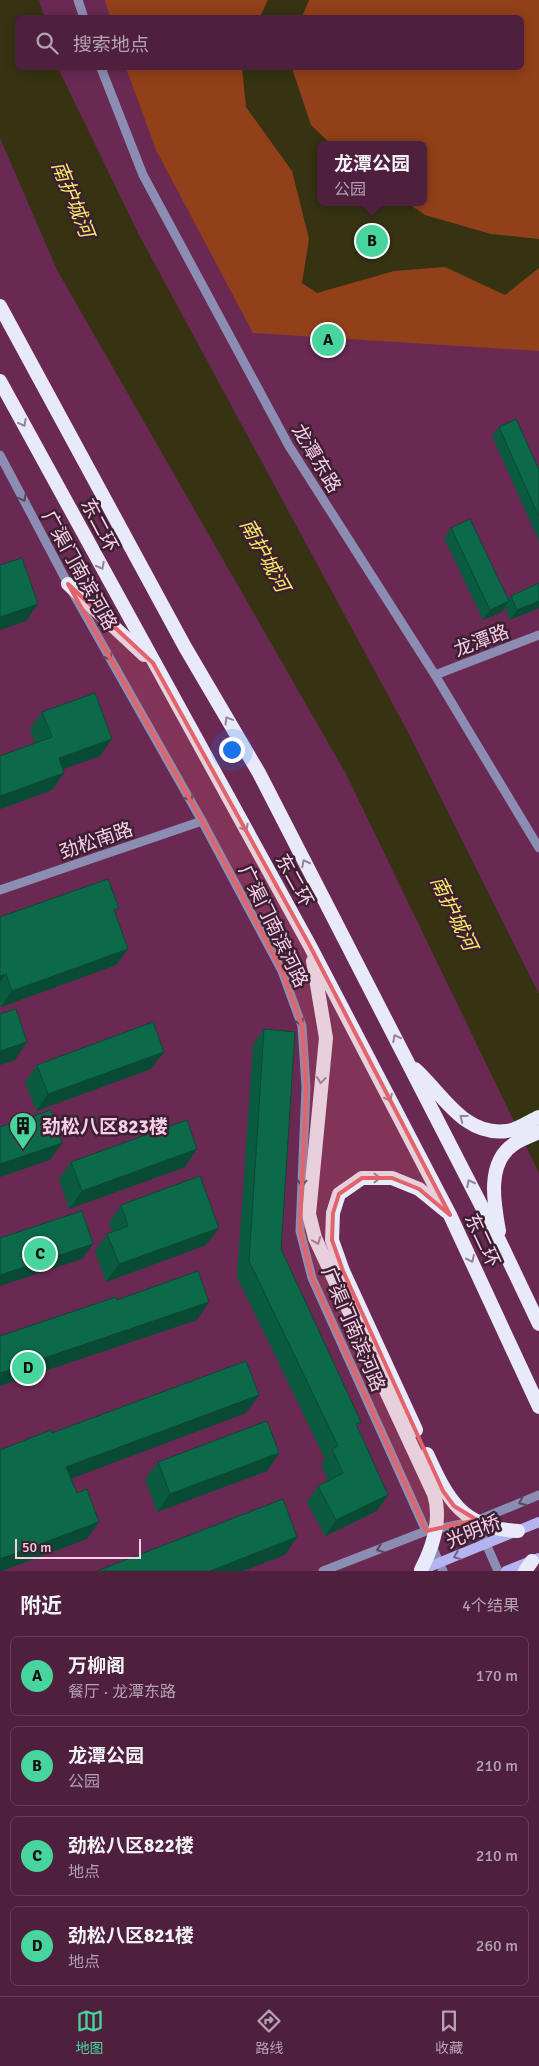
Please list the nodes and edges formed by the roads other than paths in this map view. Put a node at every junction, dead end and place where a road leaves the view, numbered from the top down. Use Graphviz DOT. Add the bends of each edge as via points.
graph roads {
  1 [pos="78,0"];
  2 [pos="83,15"];
  3 [pos="102,70"];
  4 [pos="0,306"];
  5 [pos="0,381"];
  6 [pos="0,455"];
  7 [pos="68,584"];
  8 [pos="539,635"];
  9 [pos="153,663"];
  10 [pos="435,675"];
  11 [pos="202,821"];
  12 [pos="539,848"];
  13 [pos="0,890"];
  14 [pos="310,946"];
  15 [pos="409,1063"];
  16 [pos="539,1117"];
  17 [pos="539,1132"];
  18 [pos="511,1138"];
  19 [pos="450,1215"];
  20 [pos="500,1242"];
  21 [pos="539,1324"];
  22 [pos="539,1407"];
  23 [pos="439,1492"];
  24 [pos="539,1495"];
  25 [pos="476,1521"];
  26 [pos="539,1522"];
  27 [pos="426,1531"];
  28 [pos="518,1531"];
  29 [pos="532,1563"];
  30 [pos="323,1571"];
  31 [pos="420,1571"];
  32 [pos="443,1571"];
  33 [pos="498,1571"];
  34 [pos="506,1571"];
  1 -- 2 [label="street"];
  3 -- 10 [label="street, 龙潭东路" via="143,175 289,446"];
  15 -- 4 [label="highway, 东二环, one-way" via="259,773 184,647"];
  5 -- 9 [label="highway, 东二环, one-way"];
  6 -- 7 [label="street, 广渠门南滨河路, one-way"];
  7 -- 9 [label="highway"];
  7 -- 11 [label="street, 广渠门南滨河路, one-way"];
  8 -- 10 [label="street, 龙潭路"];
  9 -- 14 [label="highway, 东二环, one-way"];
  10 -- 12 [label="street, 龙潭东路"];
  11 -- 13 [label="street, 劲松南路"];
  11 -- 27 [label="street, 广渠门南滨河路, one-way" via="282,971 302,1026 306,1087 300,1231 312,1278"];
  14 -- 19 [label="highway, 东二环, one-way"];
  14 -- 23 [label="highway, one-way" via="326,1038 310,1206 313,1230"];
  18 -- 15 [label="highway, one-way" via="465,1121"];
  20 -- 15 [label="highway, 东二环, one-way"];
  16 -- 18 [label="highway"];
  17 -- 18 [label="highway"];
  18 -- 20 [label="highway" via="497,1168 494,1184"];
  19 -- 22 [label="highway, 东二环, one-way"];
  23 -- 19 [label="highway, one-way" via="343,1271 332,1240 333,1213 339,1194 362,1178 392,1178 419,1189"];
  20 -- 21 [label="highway, 东二环"];
  23 -- 28 [label="highway" via="454,1506 483,1523 499,1530"];
  23 -- 31 [label="highway" via="434,1535"];
  24 -- 25 [label="street, 光明桥, one-way"];
  25 -- 27 [label="street, 光明桥"];
  25 -- 33 [label="street"];
  26 -- 28 [label="main road, 光明桥"];
  27 -- 30 [label="street, 光明桥, one-way"];
  27 -- 32 [label="street, 广渠门南滨河路"];
  28 -- 31 [label="main road, 光明桥, one-way"];
  29 -- 34 [label="main road"];
}
